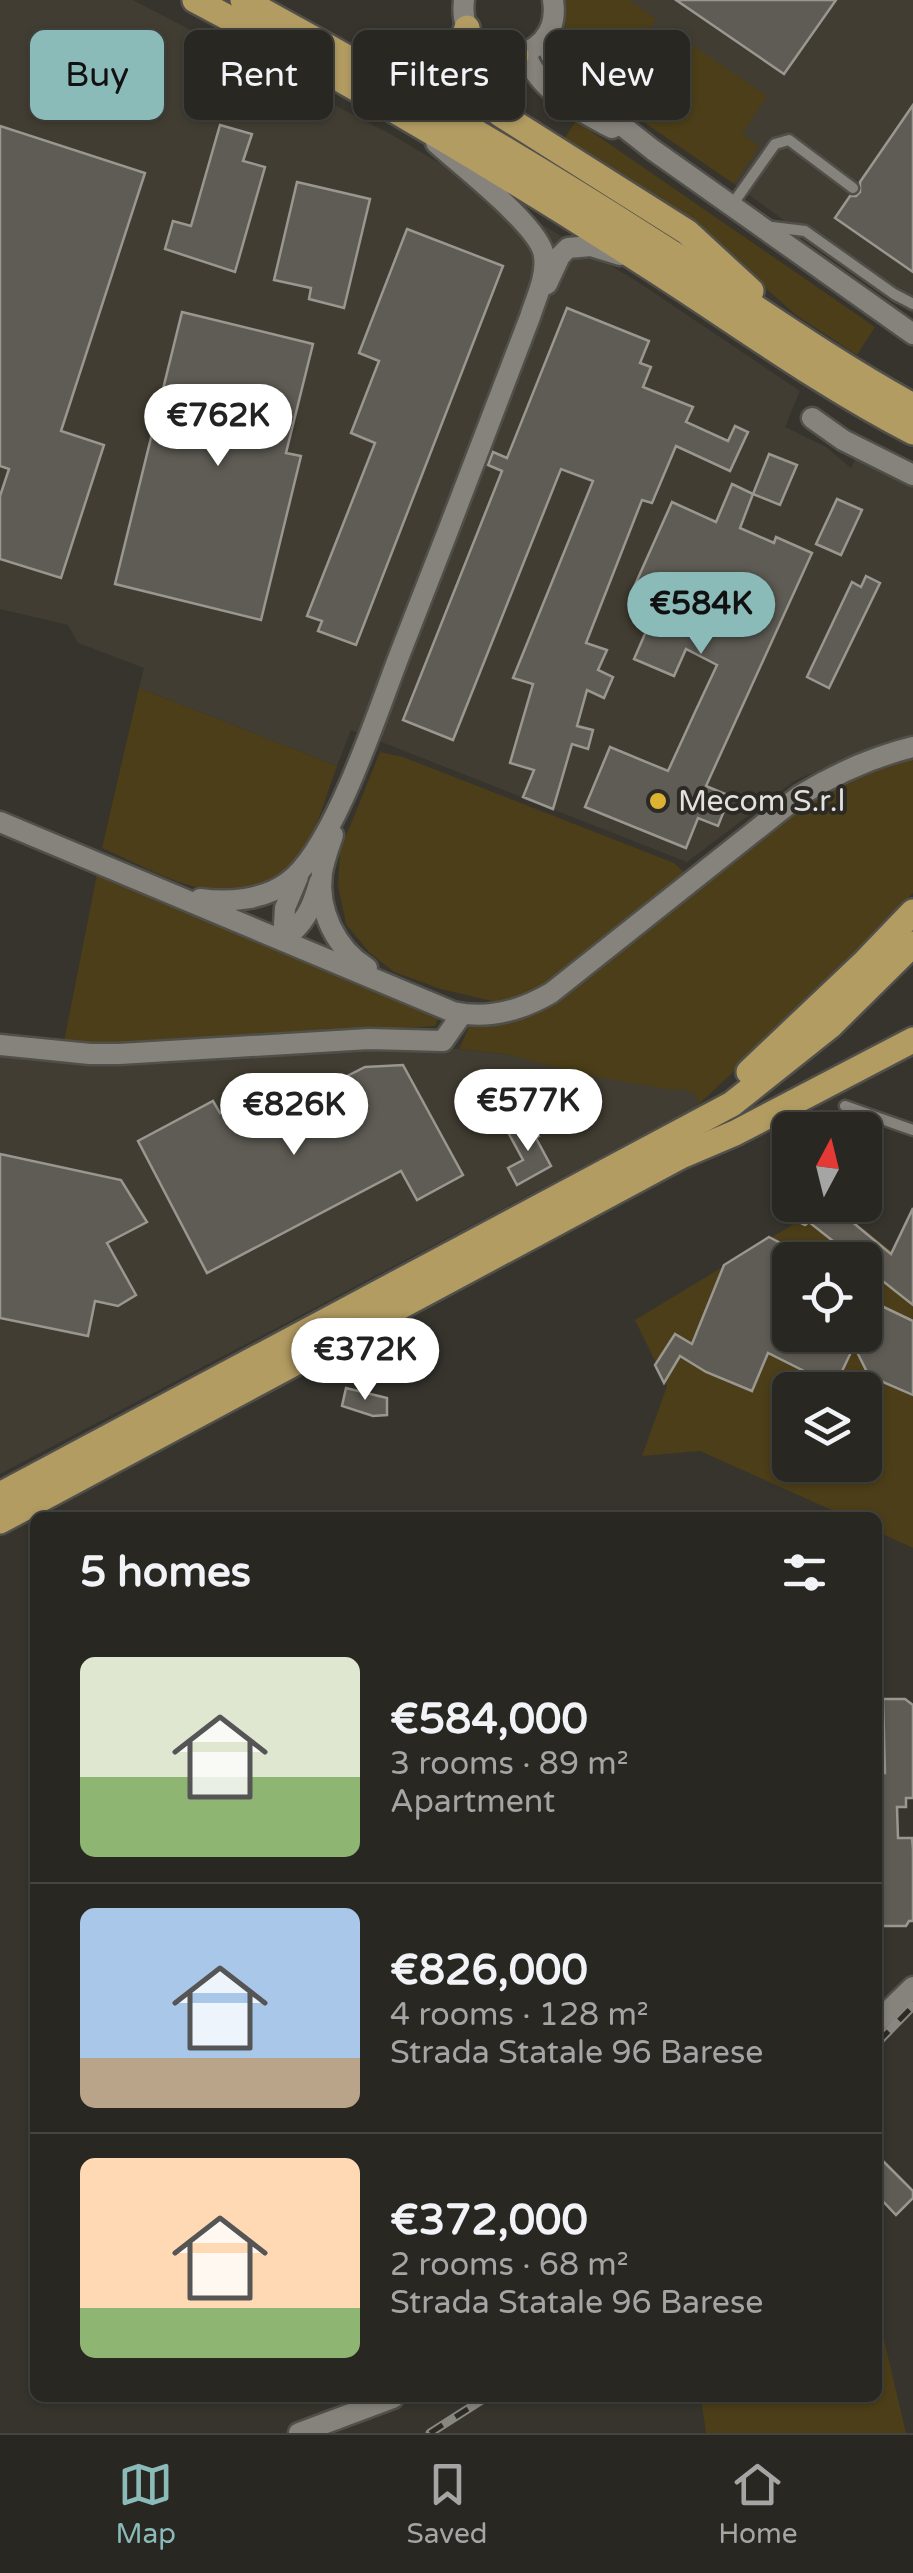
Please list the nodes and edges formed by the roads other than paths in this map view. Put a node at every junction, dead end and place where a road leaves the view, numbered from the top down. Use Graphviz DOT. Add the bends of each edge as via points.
graph roads {
  1 [pos="195,0"];
  2 [pos="243,0"];
  3 [pos="464,0"];
  4 [pos="553,0"];
  5 [pos="466,28"];
  6 [pos="549,30"];
  7 [pos="545,37"];
  8 [pos="338,51"];
  9 [pos="525,52"];
  10 [pos="525,60"];
  11 [pos="353,88"];
  12 [pos="410,120"];
  13 [pos="411,120"];
  14 [pos="510,120"];
  15 [pos="616,120"];
  16 [pos="653,150"];
  17 [pos="853,188"];
  18 [pos="732,206"];
  19 [pos="760,226"];
  20 [pos="645,263"];
  21 [pos="913,304"];
  22 [pos="530,317"];
  23 [pos="912,334"];
  24 [pos="802,338"];
  25 [pos="812,418"];
  26 [pos="910,424"];
  27 [pos="913,475"];
  28 [pos="913,748"];
  29 [pos="0,822"];
  30 [pos="313,870"];
  31 [pos="174,895"];
  32 [pos="913,912"];
  33 [pos="283,940"];
  34 [pos="913,944"];
  35 [pos="913,966"];
  36 [pos="399,989"];
  37 [pos="462,1014"];
  38 [pos="913,1040"];
  39 [pos="0,1045"];
  40 [pos="845,1106"];
  41 [pos="913,1130"];
  42 [pos="674,1147"];
  43 [pos="0,1495"];
  44 [pos="0,1521"];
  45 [pos="913,1987"];
  46 [pos="882,2017"];
  47 [pos="381,2402"];
  48 [pos="299,2433"];
  1 -- 11 [label="main road"];
  2 -- 8 [label="main road"];
  3 -- 5 [label="street"];
  4 -- 6 [label="street"];
  5 -- 8 [label="main road" via="456,60 432,76"];
  7 -- 9 [label="street"];
  8 -- 24 [label="main road" via="544,172"];
  10 -- 16 [label="street" via="562,98"];
  12 -- 22 [label="street" via="541,243 545,267"];
  13 -- 20 [label="main road"];
  14 -- 24 [label="main road" via="688,232"];
  15 -- 16 [label="street"];
  16 -- 18 [label="street"];
  17 -- 18 [label="lane" via="789,140 775,144"];
  18 -- 19 [label="street"];
  19 -- 21 [label="lane" via="804,231"];
  19 -- 23 [label="street"];
  20 -- 22 [label="street" via="591,246 568,248"];
  20 -- 26 [label="main road" via="805,368"];
  22 -- 30 [label="street"];
  24 -- 26 [label="main road"];
  25 -- 27 [label="street"];
  28 -- 37 [label="street" via="868,760 799,796 541,998 512,1011"];
  29 -- 31 [label="street"];
  30 -- 31 [label="street" via="249,898"];
  30 -- 33 [label="street" via="290,892"];
  30 -- 36 [label="street" via="342,947"];
  31 -- 33 [label="street"];
  32 -- 42 [label="main road"];
  33 -- 36 [label="street"];
  34 -- 42 [label="main road" via="830,1026"];
  35 -- 42 [label="main road" via="774,1091"];
  36 -- 37 [label="street"];
  37 -- 39 [label="street" via="443,1040 119,1054"];
  38 -- 42 [label="main road" via="736,1133"];
  40 -- 41 [label="lane"];
  42 -- 43 [label="main road"];
  42 -- 44 [label="main road"];
  45 -- 46 [label="street"];
  47 -- 48 [label="street"];
}
